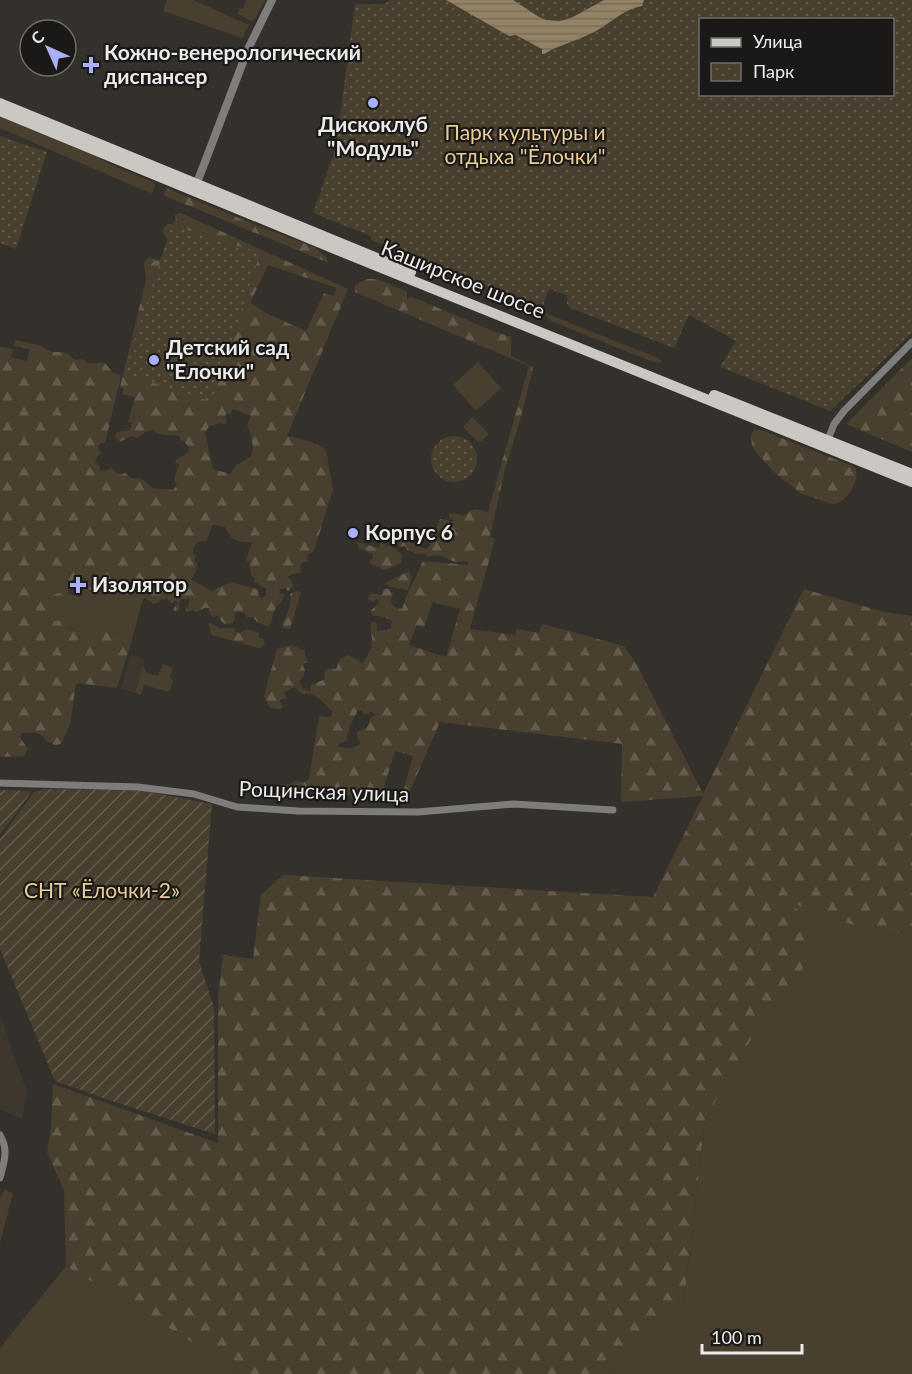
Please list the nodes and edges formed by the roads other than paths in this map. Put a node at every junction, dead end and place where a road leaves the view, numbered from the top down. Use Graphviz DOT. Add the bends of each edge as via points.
graph roads {
  1 [pos="272,0"];
  2 [pos="0,103"];
  3 [pos="0,111"];
  4 [pos="195,188"];
  5 [pos="912,342"];
  6 [pos="826,444"];
  7 [pos="912,474"];
  8 [pos="912,482"];
  9 [pos="0,783"];
  10 [pos="613,810"];
  11 [pos="0,1135"];
  12 [pos="0,1178"];
  1 -- 4 [label="street" via="248,50"];
  2 -- 4 [label="main road, Каширское шоссе"];
  3 -- 4 [label="main road, Каширское шоссе"];
  4 -- 6 [label="main road, Каширское шоссе"];
  5 -- 6 [label="street" via="844,411"];
  6 -- 7 [label="main road, Каширское шоссе"];
  6 -- 8 [label="main road, Каширское шоссе"];
  9 -- 10 [label="street, Рощинская улица" via="138,787 194,794 237,807 298,811 418,812 514,804"];
  11 -- 12 [label="street" via="6,1153"];
}
